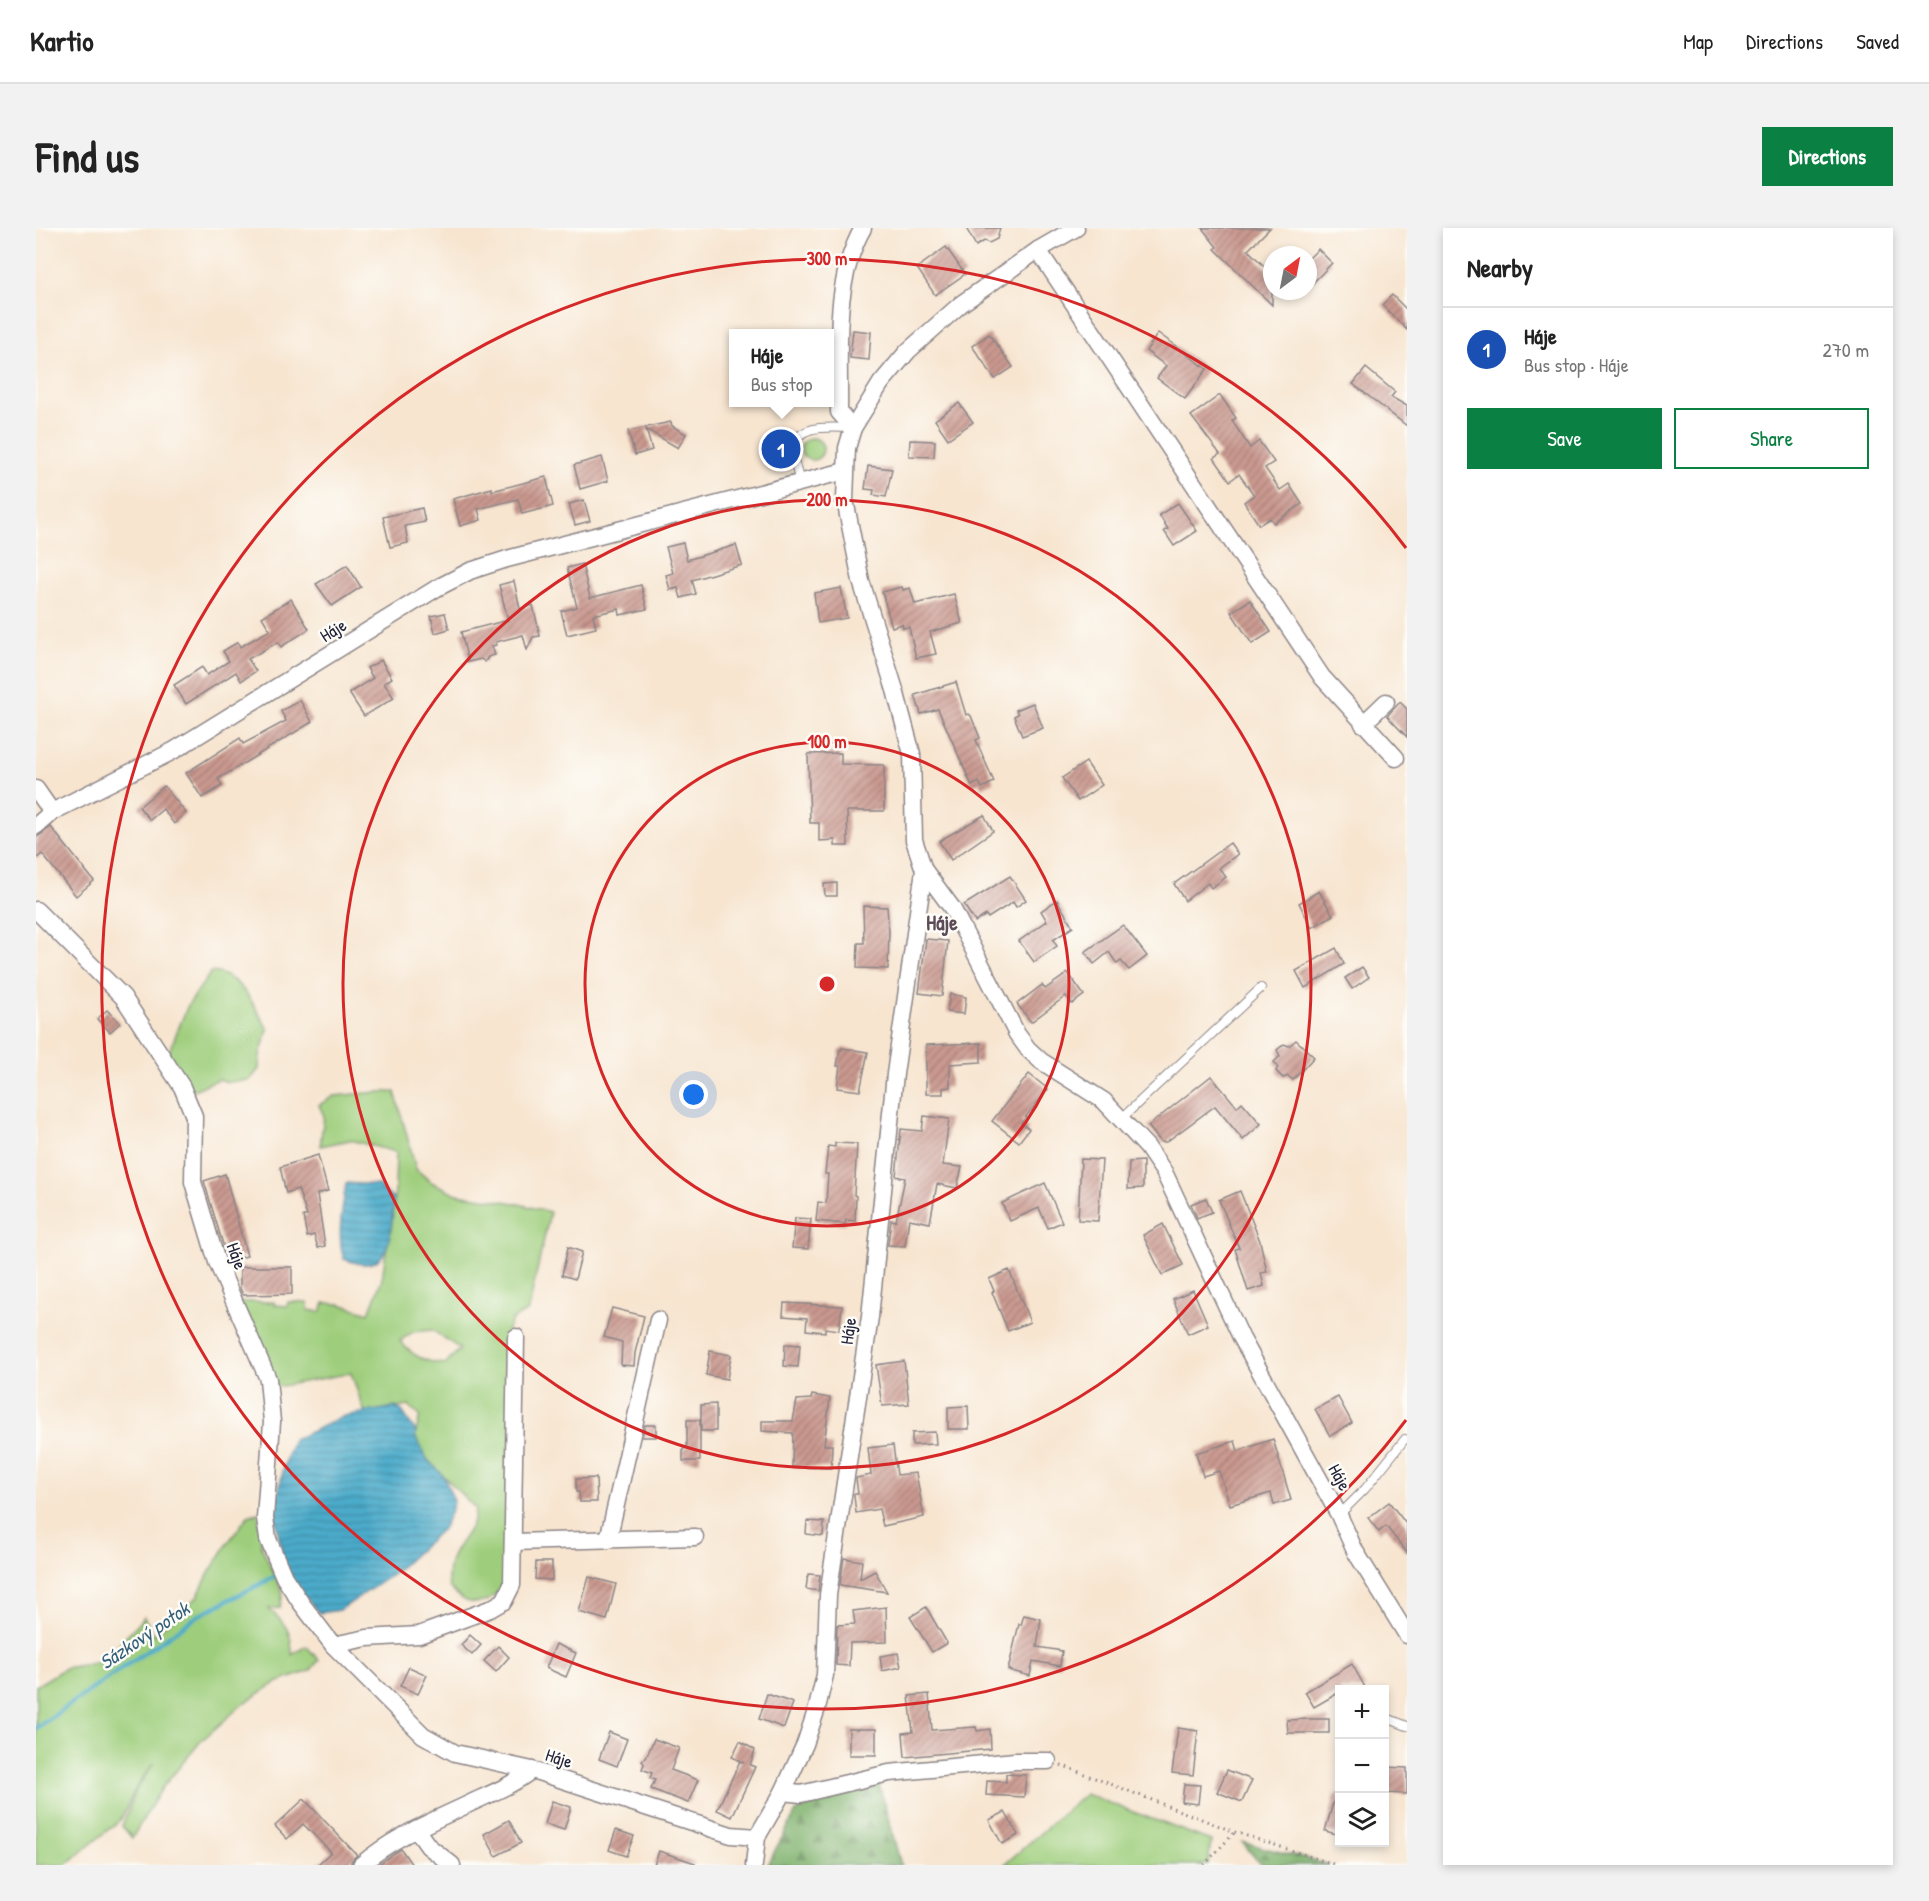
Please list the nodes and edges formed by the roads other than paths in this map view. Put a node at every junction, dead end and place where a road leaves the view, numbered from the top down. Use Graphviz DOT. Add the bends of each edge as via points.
graph roads {
  1 [pos="863,228"];
  2 [pos="1076,228"];
  3 [pos="1038,250"];
  4 [pos="853,428"];
  5 [pos="845,471"];
  6 [pos="800,483"];
  7 [pos="1386,702"];
  8 [pos="1363,724"];
  9 [pos="1396,758"];
  10 [pos="36,789"];
  11 [pos="52,812"];
  12 [pos="36,826"];
  13 [pos="924,870"];
  14 [pos="36,910"];
  15 [pos="1261,988"];
  16 [pos="1122,1118"];
  17 [pos="658,1320"];
  18 [pos="516,1337"];
  19 [pos="1404,1439"];
  20 [pos="1339,1515"];
  21 [pos="695,1537"];
  22 [pos="608,1540"];
  23 [pos="513,1542"];
  24 [pos="1407,1635"];
  25 [pos="333,1645"];
  26 [pos="1389,1719"];
  27 [pos="1407,1726"];
  28 [pos="1048,1761"];
  29 [pos="532,1770"];
  30 [pos="783,1792"];
  31 [pos="416,1829"];
  32 [pos="757,1837"];
  33 [pos="361,1865"];
  34 [pos="452,1865"];
  35 [pos="754,1865"];
  1 -- 4 [label="street" via="849,259 842,292 839,412"];
  2 -- 3 [label="street, Háje"];
  3 -- 4 [label="street, Háje" via="961,304 908,351 881,383"];
  3 -- 8 [label="street" via="1322,678"];
  4 -- 5 [label="street, Háje"];
  4 -- 6 [label="lane" via="812,428 802,433 793,452"];
  5 -- 6 [label="street, Háje"];
  5 -- 13 [label="street, Háje" via="845,501 861,581 912,754 914,840"];
  6 -- 11 [label="street, Háje" via="470,571 173,751"];
  7 -- 8 [label="street"];
  8 -- 9 [label="street"];
  10 -- 11 [label="street"];
  11 -- 12 [label="street, Háje"];
  13 -- 16 [label="street, Háje" via="952,908 1028,1049 1104,1101"];
  13 -- 30 [label="street, Háje" via="895,1074 870,1317 828,1595 825,1675 805,1744"];
  14 -- 25 [label="street, Háje" via="123,997 182,1087 194,1116 193,1182 217,1262 268,1379 272,1422 265,1518 268,1539 284,1577"];
  15 -- 16 [label="lane"];
  16 -- 20 [label="street, Háje" via="1164,1172 1241,1337"];
  17 -- 22 [label="street"];
  18 -- 23 [label="street"];
  19 -- 20 [label="lane"];
  20 -- 24 [label="street, Háje" via="1355,1551"];
  21 -- 22 [label="street"];
  22 -- 23 [label="street"];
  23 -- 25 [label="street" via="512,1585 504,1601 419,1635"];
  25 -- 29 [label="street, Háje" via="423,1735 455,1753"];
  26 -- 27 [label="lane"];
  28 -- 30 [label="street" via="889,1773 801,1794"];
  29 -- 31 [label="street" via="516,1782"];
  29 -- 32 [label="street, Háje" via="731,1835"];
  30 -- 32 [label="street, Háje"];
  31 -- 33 [label="street"];
  31 -- 34 [label="street" via="428,1846"];
  32 -- 35 [label="street"];
}
